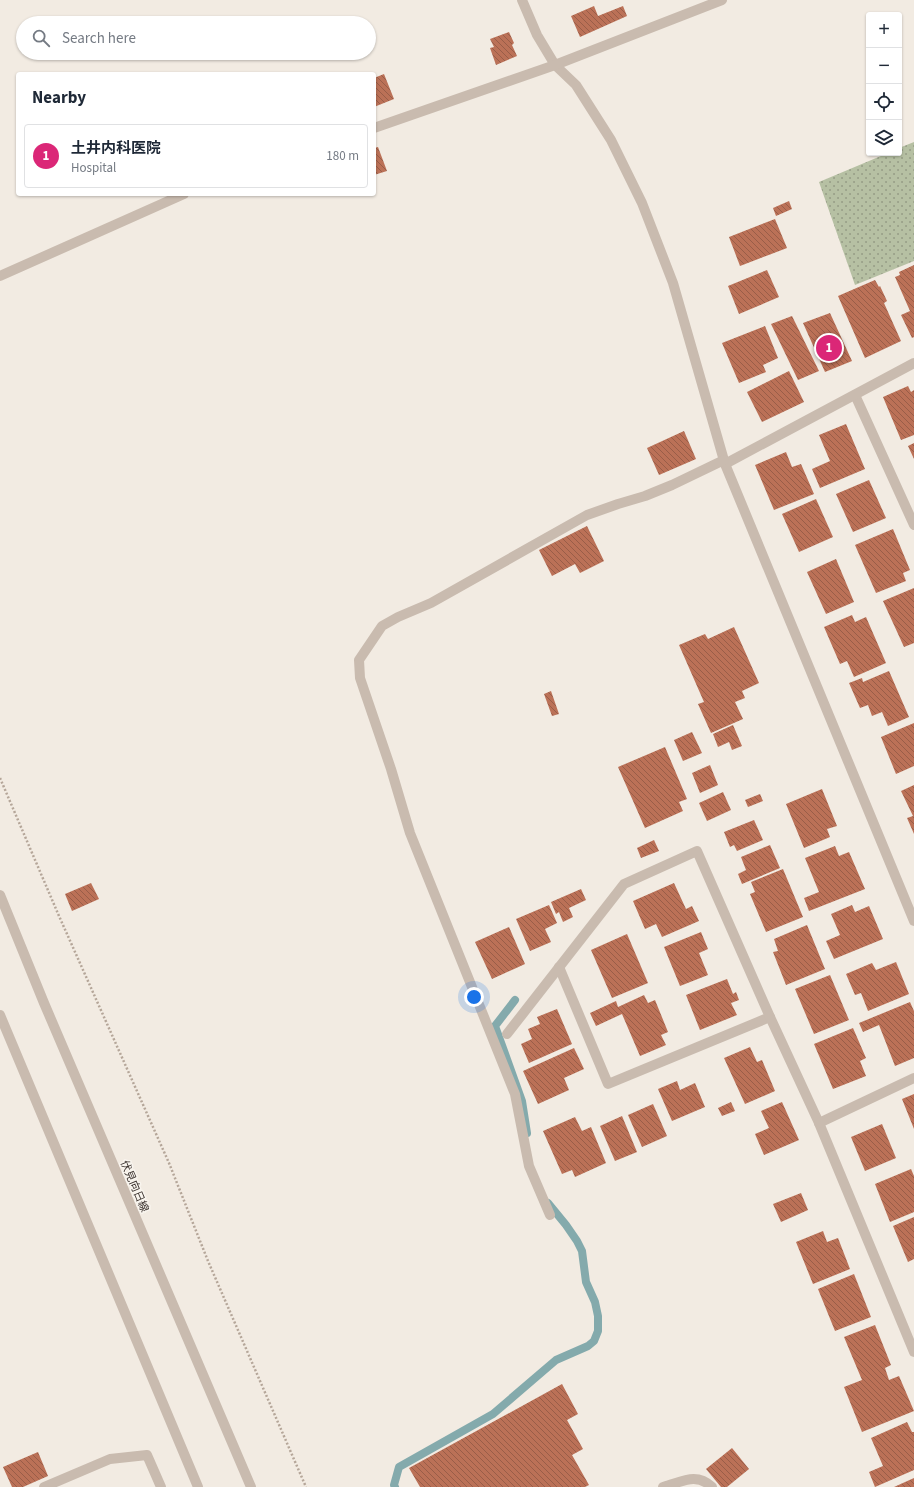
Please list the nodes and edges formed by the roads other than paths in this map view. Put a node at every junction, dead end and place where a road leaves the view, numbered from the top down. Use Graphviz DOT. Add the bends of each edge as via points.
graph roads {
  1 [pos="522,0"];
  2 [pos="722,0"];
  3 [pos="555,65"];
  4 [pos="376,127"];
  5 [pos="180,196"];
  6 [pos="0,276"];
  7 [pos="914,364"];
  8 [pos="855,394"];
  9 [pos="725,462"];
  10 [pos="914,525"];
  11 [pos="0,895"];
  12 [pos="914,921"];
  13 [pos="559,967"];
  14 [pos="0,1015"];
  15 [pos="770,1017"];
  16 [pos="507,1034"];
  17 [pos="914,1078"];
  18 [pos="819,1123"];
  19 [pos="550,1215"];
  20 [pos="914,1352"];
  21 [pos="44,1487"];
  22 [pos="161,1487"];
  23 [pos="198,1487"];
  24 [pos="251,1487"];
  25 [pos="662,1487"];
  26 [pos="712,1487"];
  1 -- 3 [label="street" via="537,35"];
  2 -- 3 [label="street"];
  3 -- 4 [label="street"];
  3 -- 9 [label="street" via="576,85 611,140 642,203 673,283"];
  5 -- 6 [label="street"];
  7 -- 8 [label="street"];
  8 -- 9 [label="street"];
  8 -- 10 [label="street"];
  9 -- 12 [label="street"];
  9 -- 19 [label="street" via="652,494 587,515 431,603 398,617 382,626 359,660 360,678 410,833 515,1094 528,1166"];
  11 -- 24 [label="street, 伏見向日線"];
  13 -- 15 [label="street" via="608,1084"];
  13 -- 15 [label="street" via="624,884 697,851"];
  13 -- 16 [label="street"];
  14 -- 23 [label="street"];
  15 -- 18 [label="street"];
  17 -- 18 [label="street"];
  18 -- 20 [label="street"];
  21 -- 22 [label="street" via="110,1459 147,1455"];
  25 -- 26 [label="street" via="697,1478 706,1481"];
}
